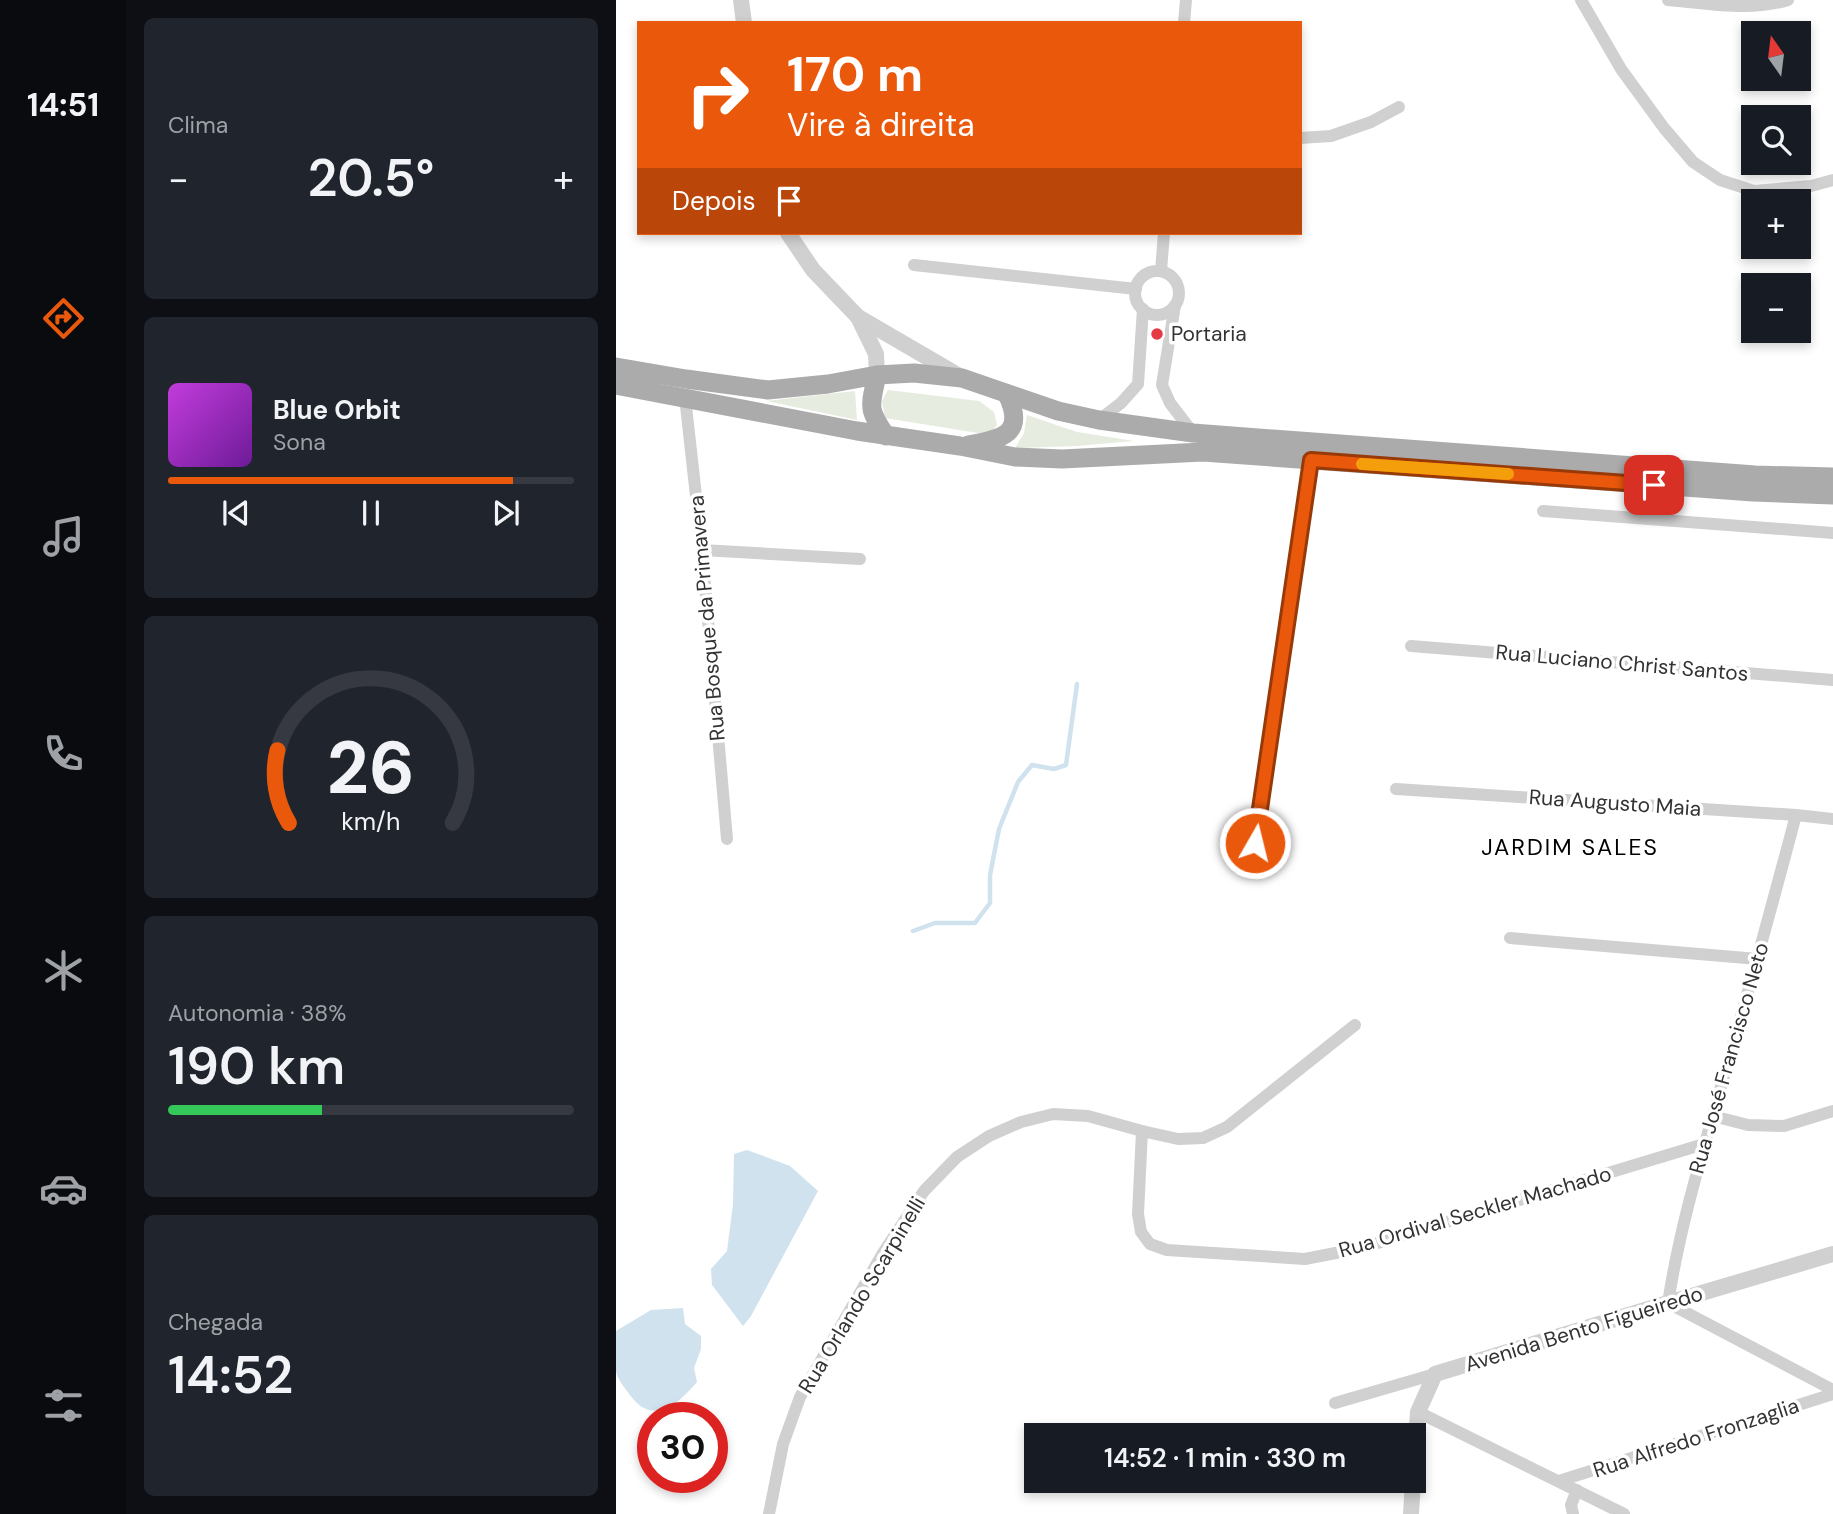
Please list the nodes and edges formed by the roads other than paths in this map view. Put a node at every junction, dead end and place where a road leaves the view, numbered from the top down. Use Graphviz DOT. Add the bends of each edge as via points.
graph roads {
  1 [pos="741,0"];
  2 [pos="1186,0"];
  3 [pos="1581,0"];
  4 [pos="1668,0"];
  5 [pos="1788,0"];
  6 [pos="744,21"];
  7 [pos="1184,21"];
  8 [pos="1399,107"];
  9 [pos="1302,138"];
  10 [pos="1833,180"];
  11 [pos="789,235"];
  12 [pos="1164,235"];
  13 [pos="914,265"];
  14 [pos="1161,271"];
  15 [pos="1136,289"];
  16 [pos="1175,305"];
  17 [pos="1143,309"];
  18 [pos="858,317"];
  19 [pos="616,367"];
  20 [pos="877,375"];
  21 [pos="962,378"];
  22 [pos="1138,384"];
  23 [pos="616,385"];
  24 [pos="1162,385"];
  25 [pos="1007,394"];
  26 [pos="685,397"];
  27 [pos="1099,420"];
  28 [pos="1193,433"];
  29 [pos="886,436"];
  30 [pos="960,446"];
  31 [pos="1311,460"];
  32 [pos="1833,477"];
  33 [pos="1833,495"];
  34 [pos="1543,511"];
  35 [pos="1833,533"];
  36 [pos="702,550"];
  37 [pos="860,559"];
  38 [pos="1411,646"];
  39 [pos="1833,680"];
  40 [pos="1396,789"];
  41 [pos="1796,814"];
  42 [pos="1833,819"];
  43 [pos="727,839"];
  44 [pos="1255,843"];
  45 [pos="1510,938"];
  46 [pos="1758,959"];
  47 [pos="1355,1025"];
  48 [pos="1833,1111"];
  49 [pos="1713,1115"];
  50 [pos="1142,1131"];
  51 [pos="1704,1144"];
  52 [pos="1833,1254"];
  53 [pos="1668,1303"];
  54 [pos="1435,1374"];
  55 [pos="1833,1392"];
  56 [pos="1335,1403"];
  57 [pos="1419,1412"];
  58 [pos="1418,1423"];
  59 [pos="1559,1481"];
  60 [pos="1577,1490"];
  61 [pos="1412,1493"];
  62 [pos="769,1514"];
  63 [pos="1411,1514"];
  64 [pos="1573,1514"];
  65 [pos="1624,1514"];
  1 -- 6 [label="street"];
  2 -- 7 [label="street"];
  3 -- 10 [label="street" via="1621,69 1693,162 1720,180 1754,191"];
  4 -- 5 [label="street" via="1744,6"];
  8 -- 9 [label="street" via="1331,136"];
  11 -- 18 [label="street" via="813,270"];
  12 -- 14 [label="street"];
  13 -- 15 [label="street"];
  14 -- 15 [label="street" via="1145,275"];
  14 -- 16 [label="street" via="1177,284"];
  15 -- 17 [label="street"];
  16 -- 17 [label="street" via="1157,314"];
  16 -- 24 [label="street"];
  17 -- 22 [label="street"];
  18 -- 20 [label="street" via="876,354"];
  18 -- 21 [label="street"];
  19 -- 20 [label="main road" via="768,390"];
  20 -- 21 [label="main road"];
  20 -- 29 [label="main road" via="870,404"];
  21 -- 25 [label="main road"];
  22 -- 24 [label="street"];
  22 -- 27 [label="street"];
  23 -- 26 [label="main road"];
  24 -- 28 [label="street"];
  25 -- 27 [label="main road"];
  25 -- 30 [label="main road" via="1015,417 1012,429 991,441"];
  26 -- 29 [label="main road"];
  26 -- 36 [label="street, Rua Bosque da Primavera"];
  27 -- 28 [label="main road"];
  28 -- 32 [label="main road" via="1744,475"];
  29 -- 30 [label="main road"];
  30 -- 31 [label="main road" via="1015,457 1062,459 1203,452"];
  31 -- 33 [label="main road"];
  31 -- 44 [label="street"];
  34 -- 35 [label="street"];
  36 -- 37 [label="street"];
  36 -- 43 [label="street, Rua Bosque da Primavera"];
  38 -- 39 [label="street, Rua Luciano Christ Santos"];
  40 -- 41 [label="street, Rua Augusto Maia"];
  41 -- 42 [label="street, Rua Augusto Maia"];
  41 -- 46 [label="street, Rua José Francisco Neto"];
  45 -- 46 [label="street"];
  46 -- 49 [label="street, Rua José Francisco Neto"];
  47 -- 50 [label="street, Rua Orlando Scarpinelli" via="1227,1127 1203,1138 1178,1139"];
  48 -- 49 [label="street" via="1784,1126 1748,1125"];
  49 -- 51 [label="street, Rua José Francisco Neto"];
  50 -- 51 [label="street, Rua Ordival Seckler Machado" via="1138,1214 1141,1232 1150,1244 1167,1250 1305,1259 1362,1248"];
  50 -- 62 [label="street, Rua Orlando Scarpinelli" via="1088,1116 1053,1114 989,1136 957,1157 925,1191 883,1253 800,1396 783,1444"];
  51 -- 53 [label="street, Rua José Francisco Neto"];
  52 -- 53 [label="street, Avenida Bento Figueiredo"];
  53 -- 54 [label="street, Avenida Bento Figueiredo"];
  53 -- 55 [label="street"];
  54 -- 56 [label="street, Avenida Bento Figueiredo"];
  54 -- 57 [label="street"];
  55 -- 59 [label="street, Rua Alfredo Fronzaglia"];
  57 -- 58 [label="street"];
  57 -- 59 [label="street"];
  59 -- 60 [label="street"];
  60 -- 64 [label="street"];
  60 -- 65 [label="street"];
  61 -- 63 [label="street"];
}
